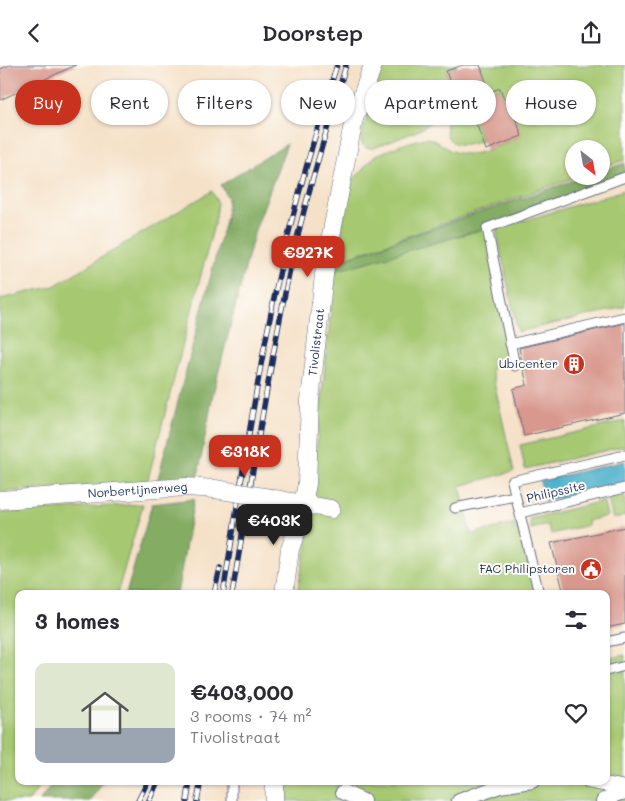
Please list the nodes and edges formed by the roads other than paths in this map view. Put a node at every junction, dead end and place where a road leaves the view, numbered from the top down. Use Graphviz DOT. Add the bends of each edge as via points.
graph roads {
  1 [pos="373,65"];
  2 [pos="625,177"];
  3 [pos="625,317"];
  4 [pos="510,344"];
  5 [pos="514,366"];
  6 [pos="625,455"];
  7 [pos="625,488"];
  8 [pos="515,496"];
  9 [pos="0,500"];
  10 [pos="302,504"];
  11 [pos="455,508"];
  12 [pos="331,509"];
  13 [pos="520,513"];
  14 [pos="285,590"];
  15 [pos="538,590"];
  16 [pos="625,638"];
  17 [pos="610,641"];
  18 [pos="625,666"];
  19 [pos="610,670"];
  20 [pos="232,785"];
  21 [pos="274,785"];
  22 [pos="506,785"];
  23 [pos="609,785"];
  24 [pos="625,788"];
  25 [pos="343,792"];
  26 [pos="625,792"];
  27 [pos="232,801"];
  28 [pos="274,801"];
  29 [pos="363,801"];
  30 [pos="459,801"];
  31 [pos="603,801"];
  1 -- 10 [label="street, Tivolistraat" via="354,119 325,266"];
  2 -- 4 [label="lane" via="487,228"];
  3 -- 4 [label="lane"];
  4 -- 5 [label="lane"];
  6 -- 8 [label="lane, Philipssite" via="512,481"];
  7 -- 13 [label="lane, Philipssite"];
  8 -- 11 [label="lane"];
  8 -- 13 [label="lane, Philipssite"];
  9 -- 10 [label="street, Norbertijnerweg, bridge" via="186,487"];
  10 -- 12 [label="street, Norbertijnerweg"];
  10 -- 14 [label="street, Tivolistraat" via="290,549"];
  13 -- 15 [label="lane"];
  16 -- 17 [label="lane"];
  18 -- 19 [label="lane"];
  20 -- 27 [label="lane"];
  21 -- 28 [label="street"];
  22 -- 30 [label="street"];
  23 -- 24 [label="street"];
  25 -- 29 [label="street"];
  26 -- 31 [label="street"];
}
